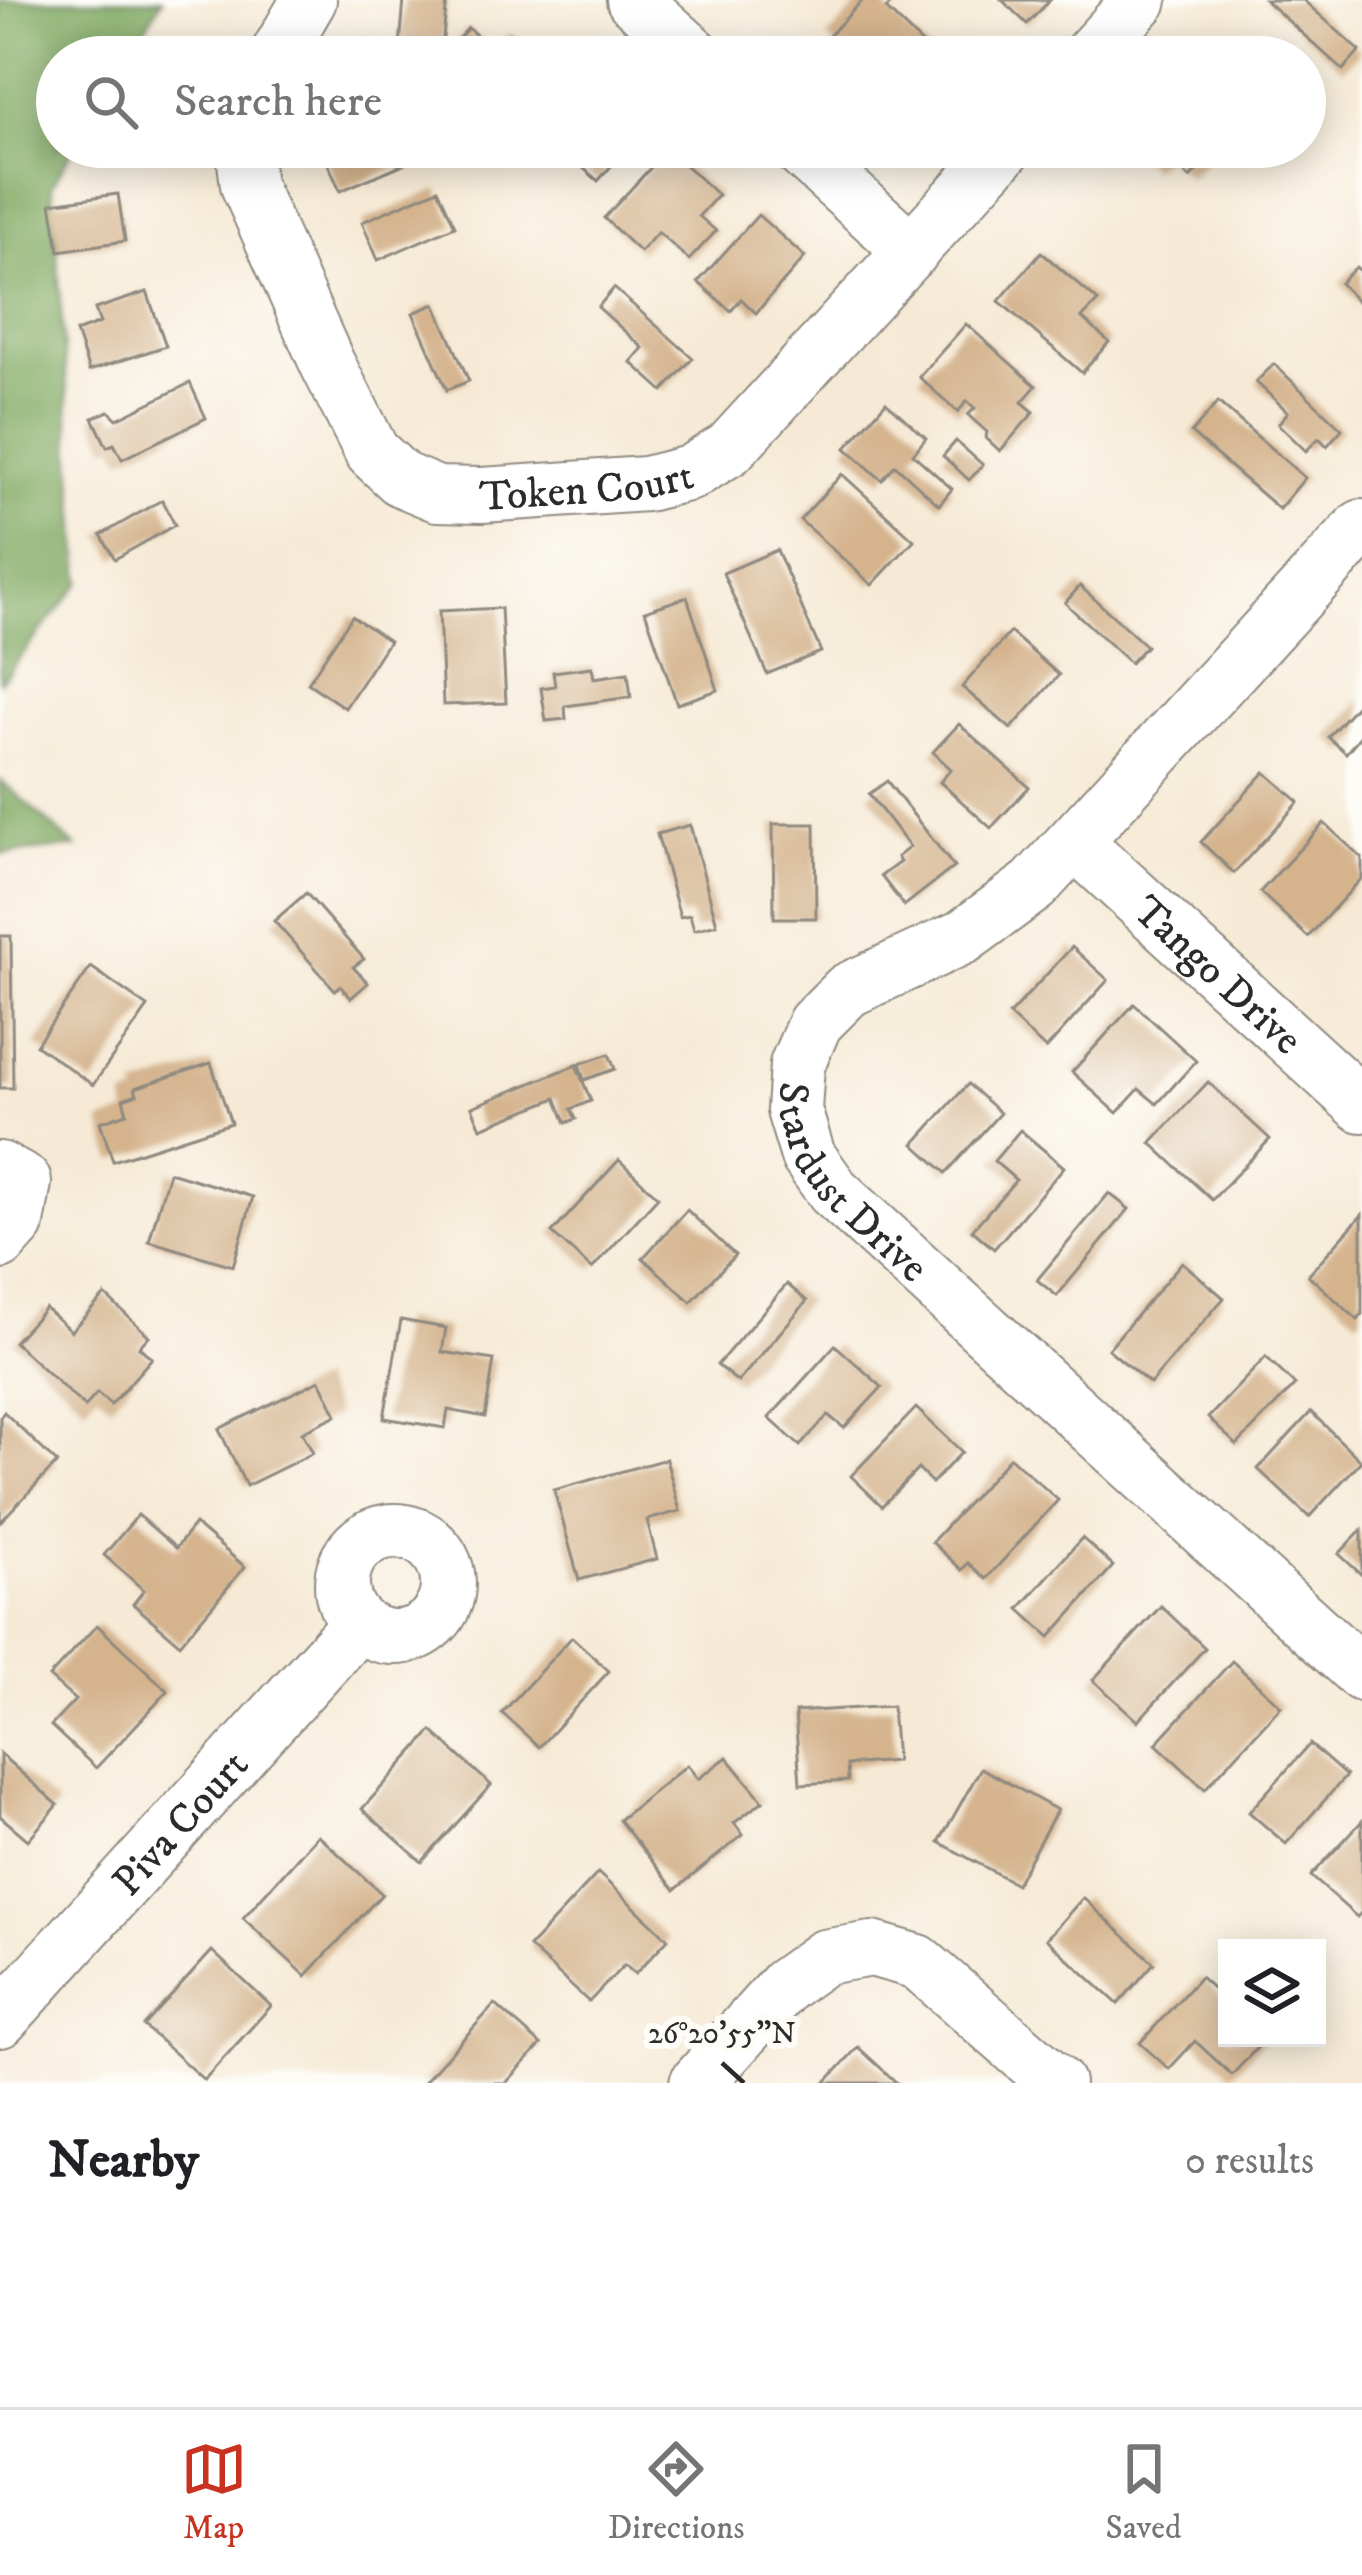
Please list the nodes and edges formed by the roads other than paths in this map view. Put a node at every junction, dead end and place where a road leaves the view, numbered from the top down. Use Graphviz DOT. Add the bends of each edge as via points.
graph roads {
  1 [pos="309,0"];
  2 [pos="634,0"];
  3 [pos="1140,0"];
  4 [pos="289,36"];
  5 [pos="674,36"];
  6 [pos="1107,36"];
  7 [pos="246,168"];
  8 [pos="820,168"];
  9 [pos="987,168"];
  10 [pos="912,250"];
  11 [pos="1360,533"];
  12 [pos="1075,842"];
  13 [pos="1362,1105"];
  14 [pos="0,1169"];
  15 [pos="0,1242"];
  16 [pos="359,1623"];
  17 [pos="1362,1674"];
  18 [pos="0,2020"];
  19 [pos="698,2083"];
  20 [pos="1057,2083"];
  1 -- 4 [label="street"];
  2 -- 5 [label="street"];
  3 -- 6 [label="street"];
  7 -- 10 [label="street, Token Court" via="372,452 401,479 437,494 646,484 690,473 730,449"];
  8 -- 10 [label="street"];
  9 -- 10 [label="street, Token Court"];
  11 -- 12 [label="street, Stardust Drive"];
  12 -- 13 [label="street, Tango Drive"];
  12 -- 17 [label="street, Stardust Drive" via="1000,912 848,990 815,1023 797,1065 794,1110 808,1156 833,1191"];
  14 -- 15 [label="street" via="24,1182 17,1223"];
  16 -- 18 [label="street, Piva Court"];
  19 -- 20 [label="street" via="785,1985 824,1957 872,1949 918,1962"];
}
